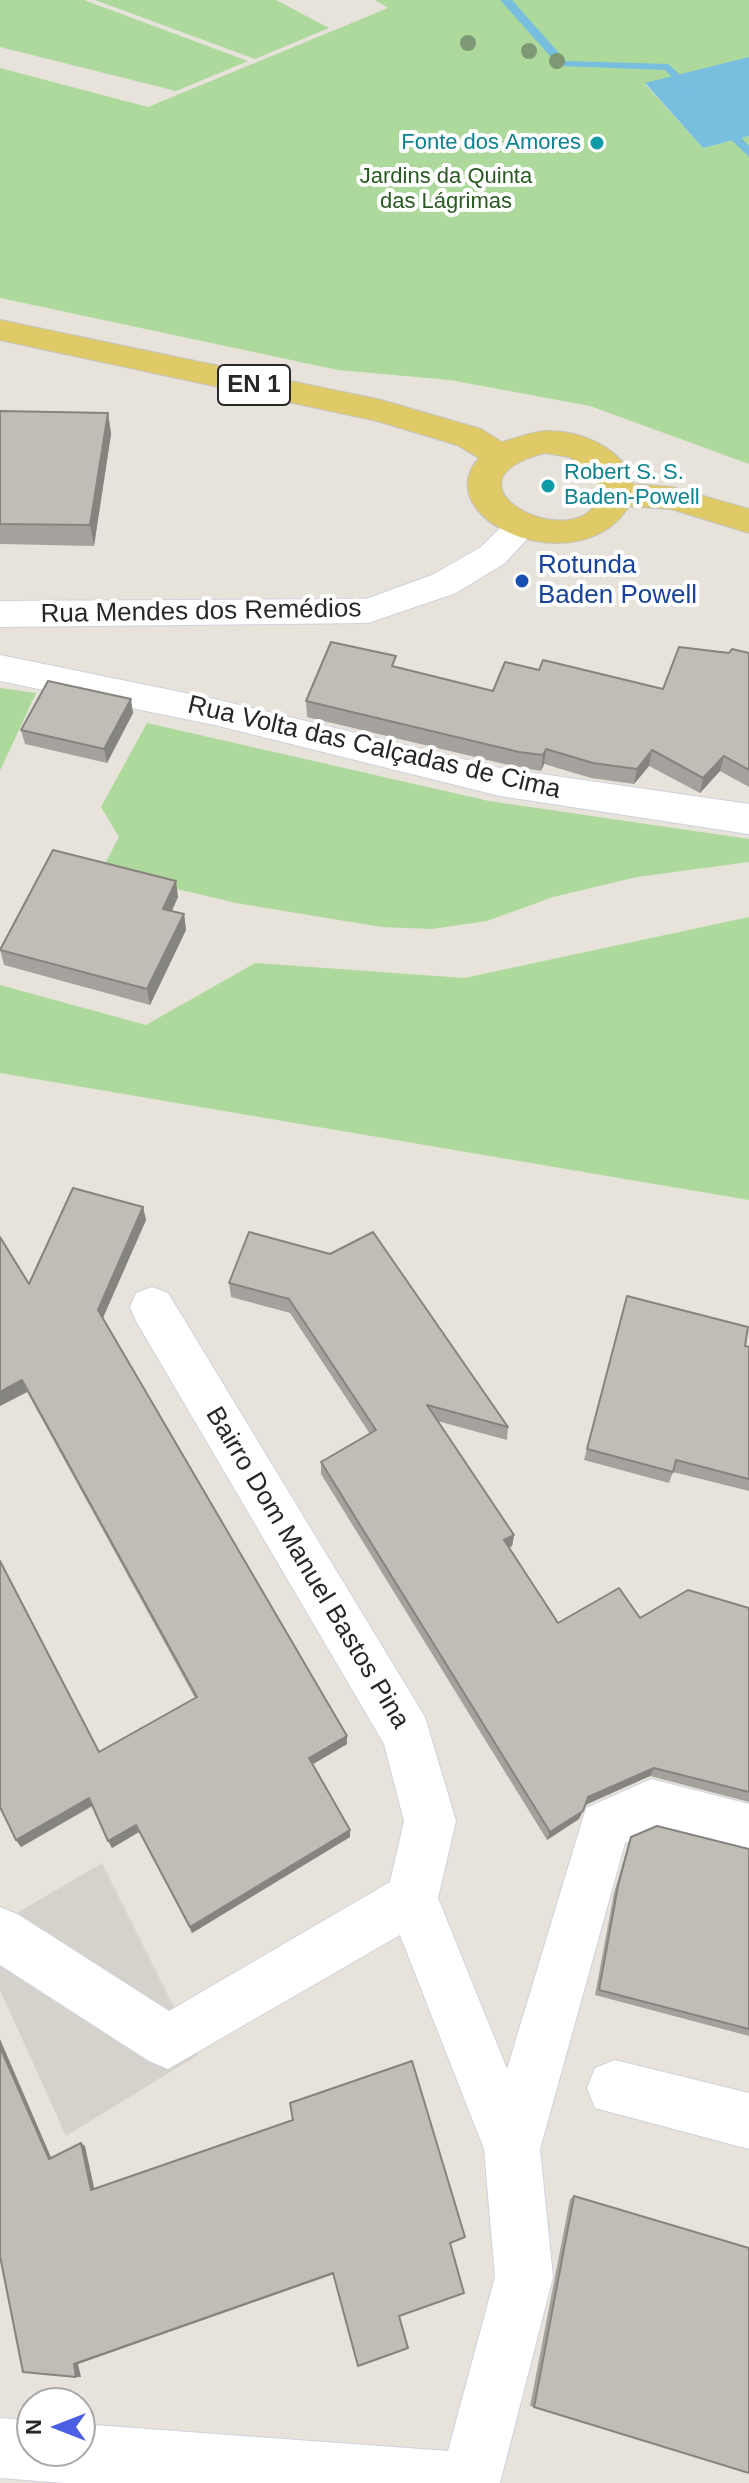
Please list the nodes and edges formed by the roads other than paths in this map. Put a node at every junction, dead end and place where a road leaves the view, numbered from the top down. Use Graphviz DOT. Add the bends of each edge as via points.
graph roads {
  1 [pos="0,330"];
  2 [pos="501,456"];
  3 [pos="617,494"];
  4 [pos="749,521"];
  5 [pos="521,527"];
  6 [pos="0,614"];
  7 [pos="0,668"];
  8 [pos="749,819"];
  9 [pos="152,1307"];
  10 [pos="749,1830"];
  11 [pos="412,1898"];
  12 [pos="0,1934"];
  13 [pos="615,2088"];
  14 [pos="749,2121"];
  15 [pos="512,2149"];
  16 [pos="96,2455"];
  17 [pos="470,2483"];
  1 -- 2 [label="main road, EN 1" via="381,411 469,437"];
  2 -- 3 [label="main road" via="545,442 581,448 608,466"];
  2 -- 5 [label="main road" via="492,462 484,491 503,518"];
  3 -- 4 [label="main road" via="672,498"];
  3 -- 5 [label="main road" via="606,514 577,529"];
  5 -- 6 [label="street, Rua Mendes dos Remédios" via="493,555 444,584 368,611"];
  7 -- 8 [label="street, Rua Volta das Calçadas de Cima" via="219,713 500,782"];
  9 -- 11 [label="street, Bairro Dom Manuel Bastos Pina" via="407,1735 430,1821"];
  10 -- 15 [label="street" via="651,1805 604,1826"];
  11 -- 12 [label="street" via="168,2042"];
  11 -- 15 [label="street"];
  13 -- 14 [label="street"];
  15 -- 17 [label="street" via="524,2277"];
  16 -- 17 [label="street"];
}
